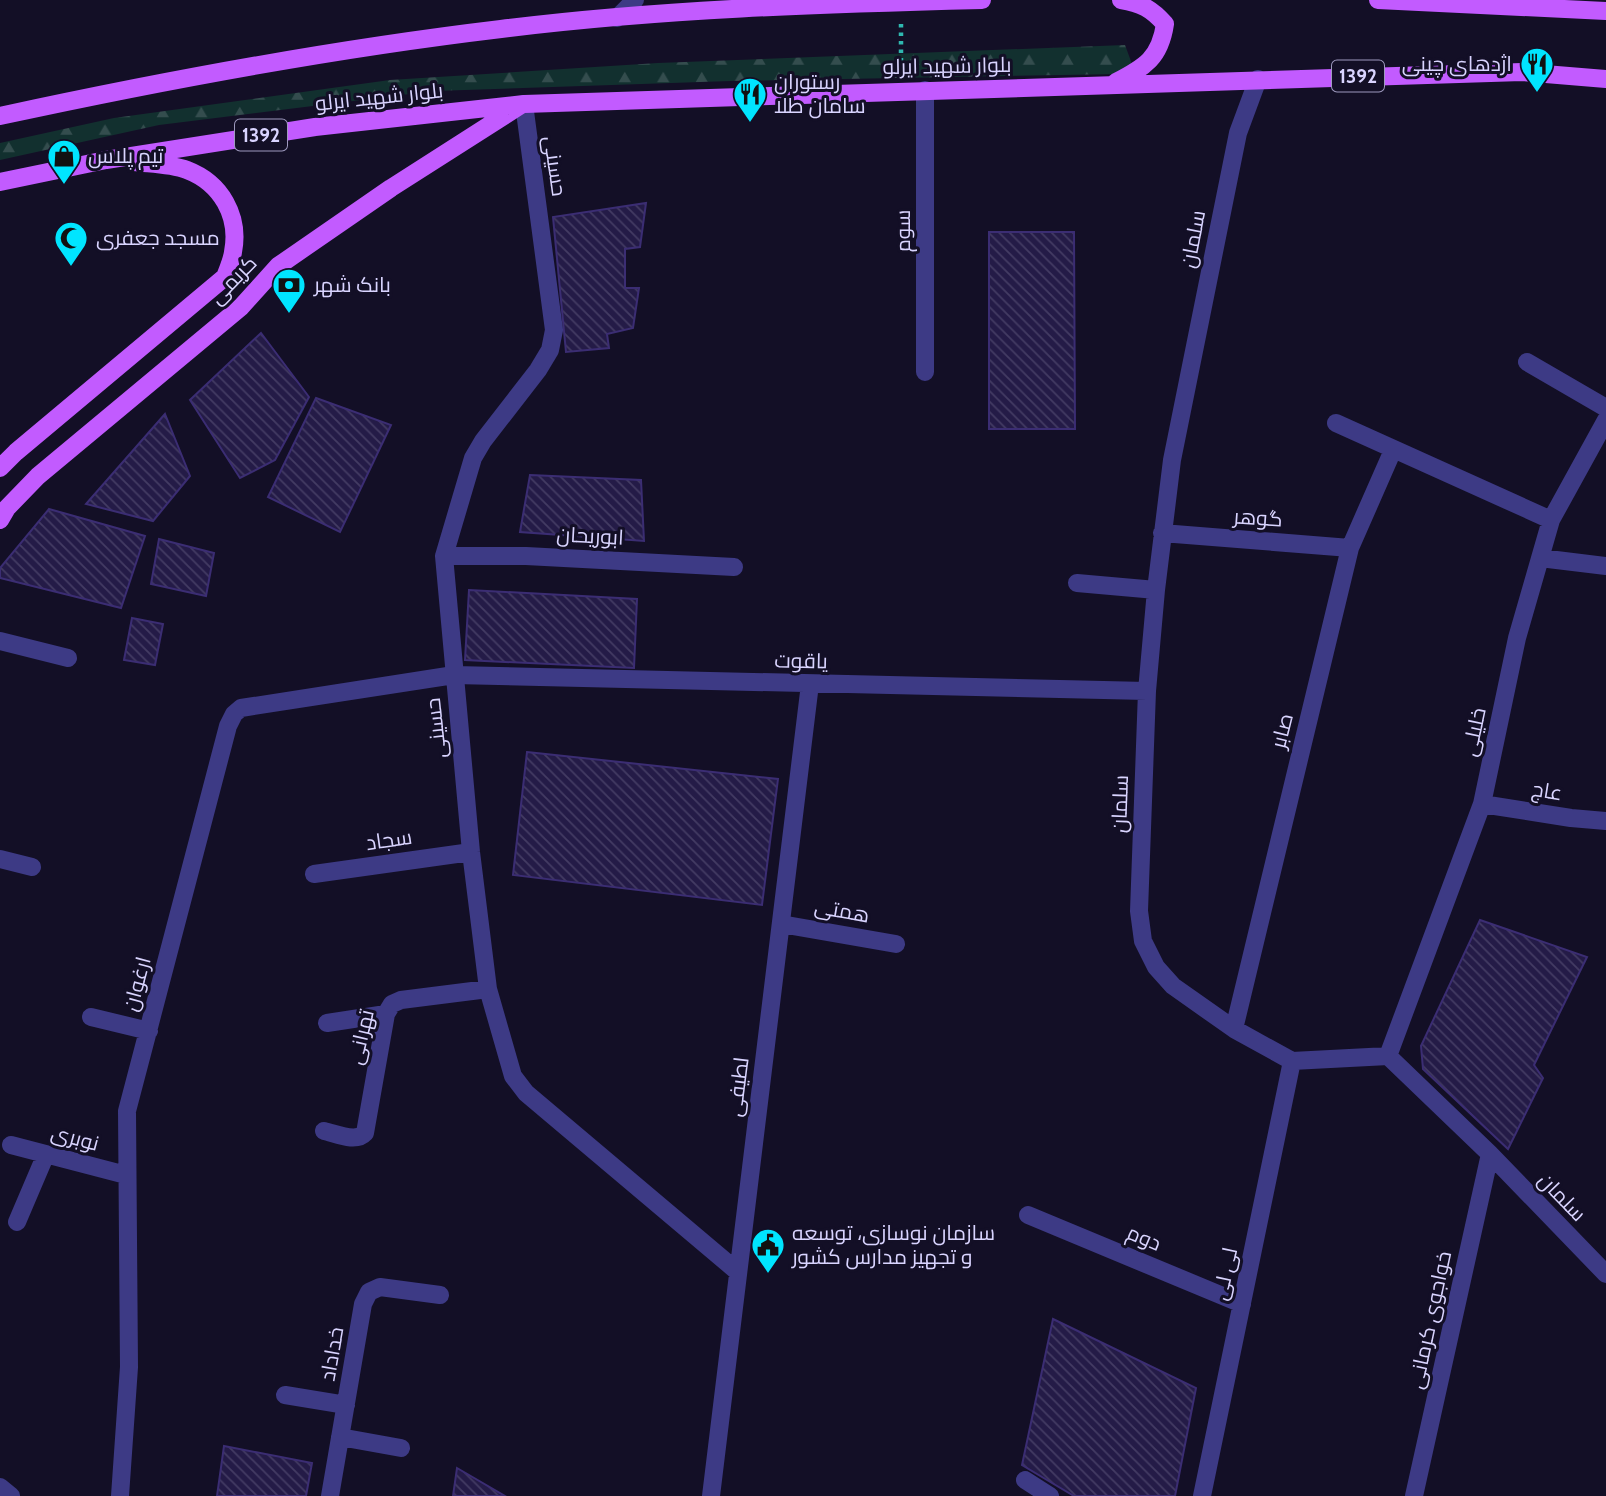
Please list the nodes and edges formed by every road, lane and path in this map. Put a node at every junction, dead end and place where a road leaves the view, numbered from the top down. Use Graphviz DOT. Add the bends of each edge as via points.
graph roads {
  1 [pos="635,0"];
  2 [pos="982,0"];
  3 [pos="1121,0"];
  4 [pos="1378,0"];
  5 [pos="898,1"];
  6 [pos="1523,4"];
  7 [pos="1606,11"];
  8 [pos="617,18"];
  9 [pos="1258,79"];
  10 [pos="1606,79"];
  11 [pos="1110,85"];
  12 [pos="901,90"];
  13 [pos="925,90"];
  14 [pos="524,104"];
  15 [pos="0,116"];
  16 [pos="106,160"];
  17 [pos="0,182"];
  18 [pos="1527,362"];
  19 [pos="925,372"];
  20 [pos="1606,408"];
  21 [pos="1606,420"];
  22 [pos="1336,423"];
  23 [pos="1393,450"];
  24 [pos="0,468"];
  25 [pos="0,520"];
  26 [pos="1551,520"];
  27 [pos="1162,533"];
  28 [pos="1350,548"];
  29 [pos="444,556"];
  30 [pos="1540,558"];
  31 [pos="734,566"];
  32 [pos="1606,566"];
  33 [pos="1077,583"];
  34 [pos="1156,590"];
  35 [pos="0,641"];
  36 [pos="68,659"];
  37 [pos="454,676"];
  38 [pos="810,684"];
  39 [pos="1147,691"];
  40 [pos="1482,804"];
  41 [pos="1606,821"];
  42 [pos="471,852"];
  43 [pos="0,859"];
  44 [pos="32,867"];
  45 [pos="314,874"];
  46 [pos="780,924"];
  47 [pos="896,944"];
  48 [pos="488,989"];
  49 [pos="386,1014"];
  50 [pos="91,1017"];
  51 [pos="327,1023"];
  52 [pos="1234,1029"];
  53 [pos="149,1031"];
  54 [pos="1388,1056"];
  55 [pos="1292,1061"];
  56 [pos="324,1131"];
  57 [pos="11,1145"];
  58 [pos="46,1154"];
  59 [pos="1490,1154"];
  60 [pos="126,1175"];
  61 [pos="1028,1214"];
  62 [pos="17,1222"];
  63 [pos="738,1272"];
  64 [pos="1606,1274"];
  65 [pos="440,1295"];
  66 [pos="1242,1304"];
  67 [pos="285,1395"];
  68 [pos="346,1405"];
  69 [pos="340,1437"];
  70 [pos="401,1448"];
  71 [pos="1025,1480"];
  72 [pos="0,1487"];
  73 [pos="11,1496"];
  74 [pos="120,1496"];
  75 [pos="330,1496"];
  76 [pos="711,1496"];
  77 [pos="1050,1496"];
  78 [pos="1202,1496"];
  79 [pos="1414,1496"];
  1 -- 8 [label="street"];
  2 -- 5 [label="main road"];
  3 -- 11 [label="main road" via="1154,11 1165,24 1155,55 1140,70"];
  4 -- 6 [label="main road"];
  5 -- 8 [label="main road"];
  5 -- 12 [label="path"];
  6 -- 7 [label="main road"];
  8 -- 15 [label="main road" via="325,54 159,82"];
  9 -- 10 [label="main road, بلوار شهید ایرلو / 1392" via="1522,72"];
  9 -- 11 [label="main road, بلوار شهید ایرلو / 1392"];
  9 -- 27 [label="street, سلمان" via="1238,133 1171,460"];
  11 -- 13 [label="main road, بلوار شهید ایرلو / 1392"];
  12 -- 13 [label="main road, بلوار شهید ایرلو / 1392"];
  12 -- 14 [label="main road, بلوار شهید ایرلو / 1392"];
  13 -- 19 [label="street, سوم"];
  14 -- 16 [label="main road, بلوار شهید ایرلو / 1392" via="315,127"];
  14 -- 25 [label="main road, کریمی" via="278,266 241,307 38,476"];
  14 -- 29 [label="street, حسینی" via="554,330 550,351 472,458"];
  16 -- 17 [label="main road, بلوار شهید ایرلو / 1392"];
  16 -- 24 [label="main road, کریمی" via="186,169 206,179 226,201 234,223 234,251 225,277"];
  18 -- 20 [label="street"];
  21 -- 26 [label="street, خلیلی"];
  22 -- 23 [label="street"];
  23 -- 26 [label="street"];
  23 -- 28 [label="street, صابر"];
  26 -- 30 [label="street, خلیلی"];
  27 -- 28 [label="street, گوهر"];
  27 -- 34 [label="street, سلمان"];
  28 -- 52 [label="street, صابر"];
  29 -- 31 [label="street, ابوریحان"];
  29 -- 37 [label="street, حسینی"];
  30 -- 32 [label="street"];
  30 -- 40 [label="street, خلیلی" via="1517,638"];
  33 -- 34 [label="street"];
  34 -- 39 [label="street, سلمان"];
  35 -- 36 [label="street"];
  37 -- 38 [label="street, یاقوت"];
  37 -- 42 [label="street, حسینی"];
  37 -- 53 [label="street, ارغوان" via="241,708 234,714"];
  38 -- 39 [label="street, یاقوت"];
  38 -- 46 [label="street, لطیفی"];
  39 -- 52 [label="street, سلمان" via="1139,911 1143,941 1156,967 1173,986"];
  40 -- 41 [label="street, عاج"];
  40 -- 54 [label="street, خلیلی"];
  42 -- 45 [label="street, سجاد"];
  42 -- 48 [label="street, حسینی"];
  43 -- 44 [label="street"];
  46 -- 47 [label="street, همتی"];
  46 -- 63 [label="street, لطیفی"];
  48 -- 49 [label="street, تهرانی" via="401,1000"];
  48 -- 63 [label="street, حسینی" via="513,1076 526,1093"];
  49 -- 51 [label="street"];
  49 -- 56 [label="street, تهرانی" via="365,1133 357,1139"];
  50 -- 53 [label="street"];
  52 -- 55 [label="street, سلمان"];
  53 -- 60 [label="street, ارغوان" via="127,1111"];
  54 -- 55 [label="street"];
  54 -- 59 [label="street, سلمان"];
  55 -- 66 [label="street, لی لی"];
  57 -- 58 [label="street, نوبری"];
  58 -- 60 [label="street, نوبری"];
  58 -- 62 [label="street"];
  59 -- 64 [label="street, سلمان"];
  59 -- 79 [label="street, خواجوی کرمانی"];
  60 -- 74 [label="street, ارغوان" via="129,1367"];
  61 -- 66 [label="street, دوم"];
  63 -- 76 [label="street, لطیفی"];
  65 -- 68 [label="street, خداداد" via="380,1287 369,1292"];
  66 -- 78 [label="street, لی لی"];
  67 -- 68 [label="street"];
  68 -- 69 [label="street, خداداد"];
  69 -- 70 [label="street"];
  69 -- 75 [label="street, خداداد"];
  71 -- 77 [label="street"];
  72 -- 73 [label="street"];
}
